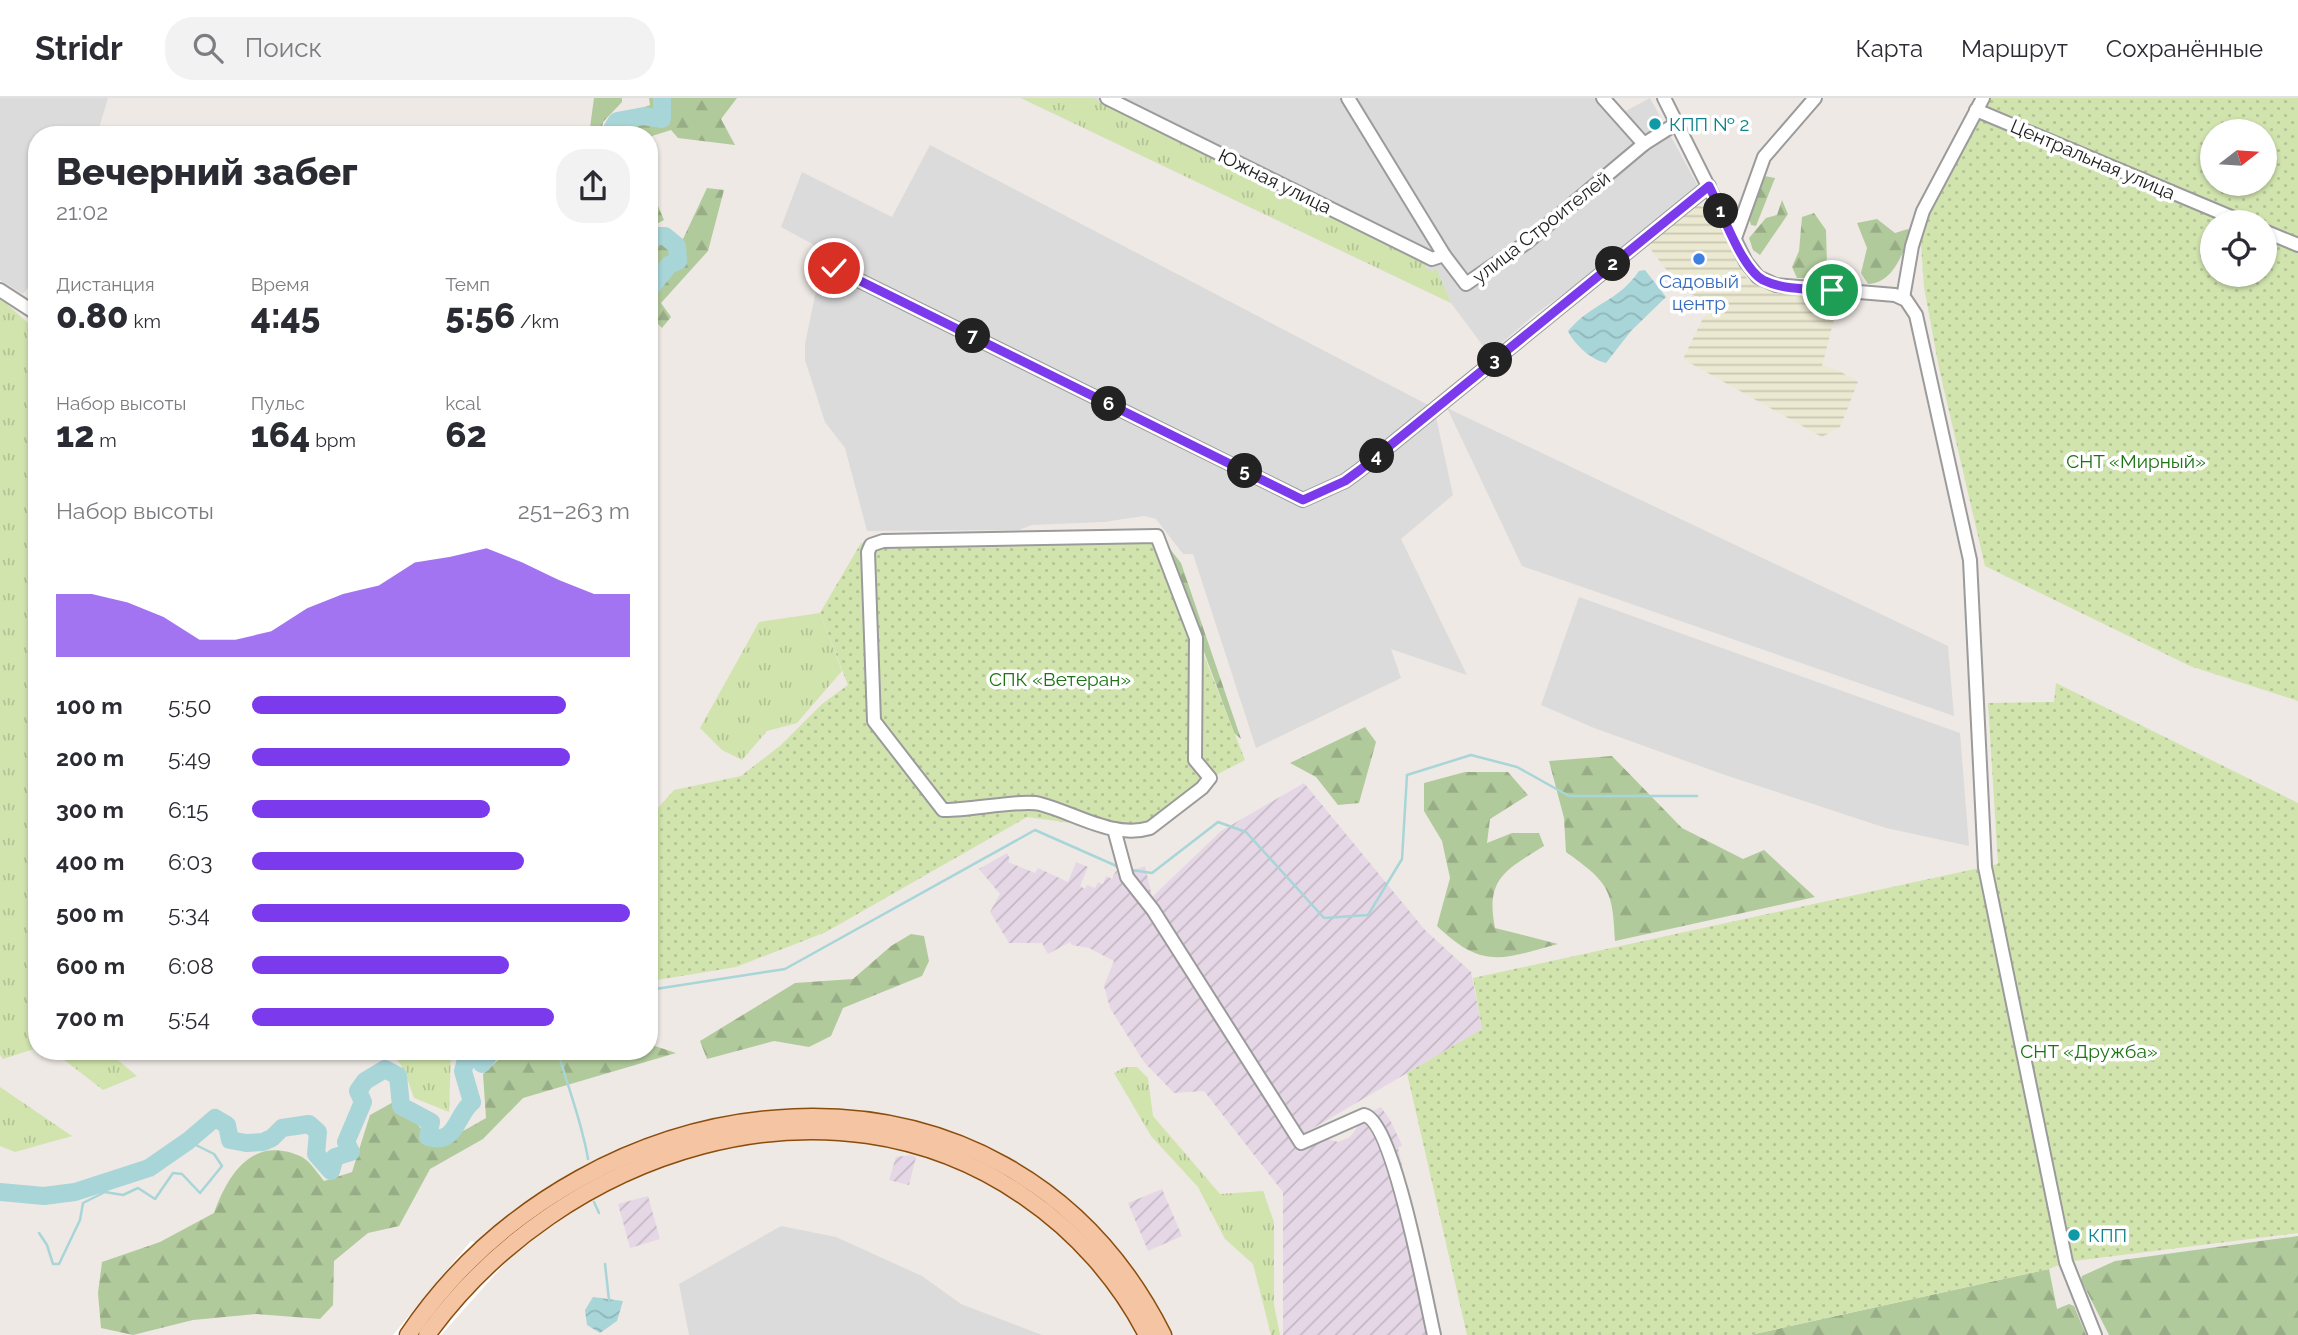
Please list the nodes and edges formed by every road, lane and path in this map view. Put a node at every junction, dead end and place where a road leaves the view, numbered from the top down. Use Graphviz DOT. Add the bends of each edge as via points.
graph roads {
  1 [pos="1107,98"];
  2 [pos="1348,98"];
  3 [pos="1603,98"];
  4 [pos="1664,98"];
  5 [pos="1815,98"];
  6 [pos="1983,98"];
  7 [pos="1979,111"];
  8 [pos="1676,123"];
  9 [pos="1644,144"];
  10 [pos="1709,186"];
  11 [pos="2214,210"];
  12 [pos="2277,236"];
  13 [pos="1735,238"];
  14 [pos="2298,245"];
  15 [pos="1444,255"];
  16 [pos="834,268"];
  17 [pos="0,290"];
  18 [pos="1903,298"];
  19 [pos="28,308"];
  20 [pos="1114,829"];
  21 [pos="408,1335"];
  22 [pos="427,1335"];
  23 [pos="1147,1335"];
  24 [pos="1163,1335"];
  25 [pos="1434,1335"];
  26 [pos="2095,1335"];
  1 -- 15 [label="street, Южная улица" via="1432,258"];
  2 -- 15 [label="street"];
  3 -- 9 [label="street"];
  4 -- 8 [label="street"];
  5 -- 13 [label="street" via="1764,157"];
  6 -- 7 [label="street"];
  7 -- 11 [label="street, Центральная улица"];
  7 -- 18 [label="street" via="1923,211"];
  8 -- 9 [label="street"];
  8 -- 10 [label="street"];
  9 -- 15 [label="street, улица Строителей" via="1546,228 1471,284 1461,281"];
  10 -- 13 [label="street"];
  10 -- 16 [label="street" via="1360,470 1303,500"];
  12 -- 14 [label="street"];
  13 -- 18 [label="street" via="1755,274 1770,283"];
  17 -- 19 [label="street"];
  18 -- 26 [label="street" via="1920,328 1968,549 1983,844 1999,944 2066,1262"];
  20 -- 20 [label="street" via="1150,828 1210,778 1195,760 1196,638 1157,536 883,541 871,545 874,721 943,810 1036,803"];
  20 -- 25 [label="street" via="1131,884 1153,910 1301,1143 1364,1115 1373,1122 1395,1167"];
  21 -- 24 [label="main road" via="445,1286 486,1245 564,1188 616,1160 673,1138 762,1119 860,1118 952,1141 1030,1180 1103,1244 1134,1283"];
  22 -- 23 [label="main road" via="453,1301 505,1249 596,1188 689,1149 769,1134 824,1131 912,1143 1004,1183 1068,1230 1121,1293"];
}
